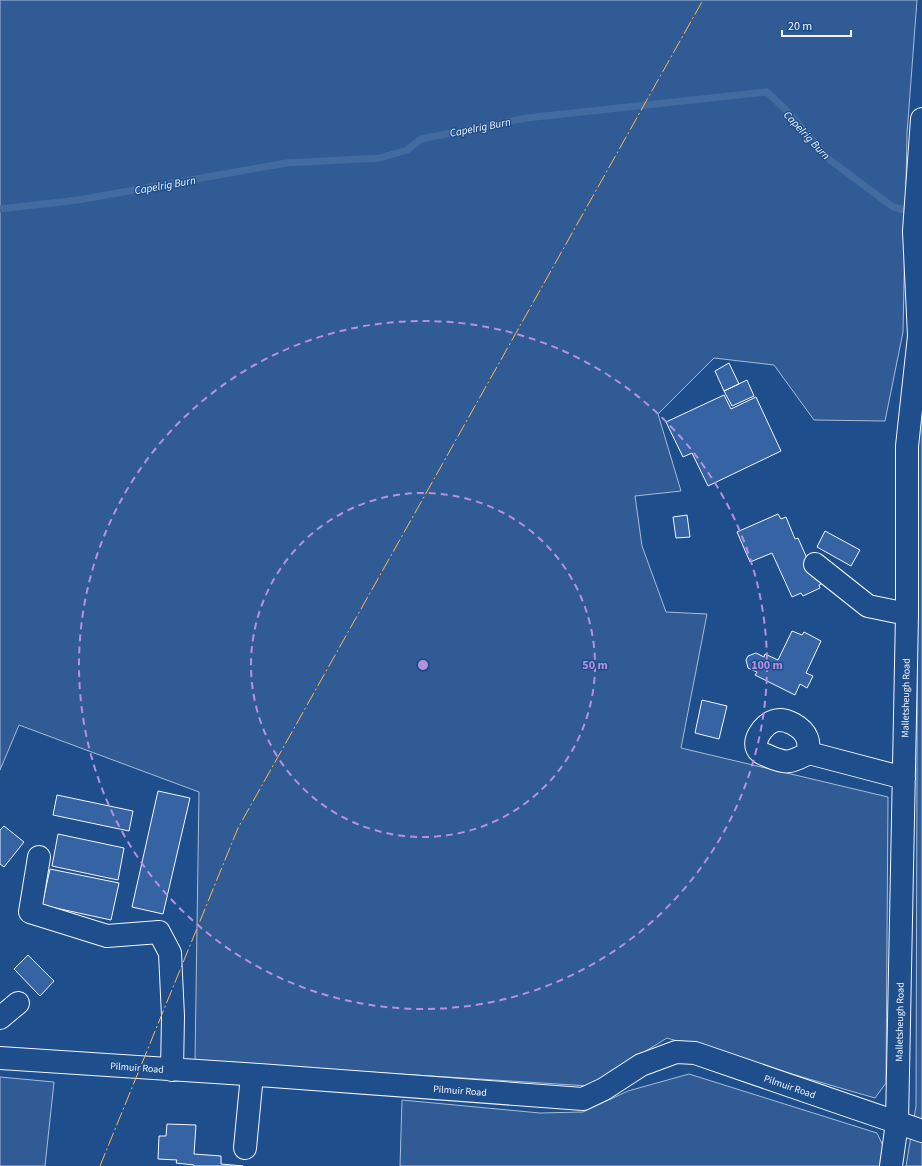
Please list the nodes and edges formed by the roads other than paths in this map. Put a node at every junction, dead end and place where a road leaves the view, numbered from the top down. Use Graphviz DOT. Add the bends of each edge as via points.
graph roads {
  1 [pos="922,119"];
  2 [pos="815,564"];
  3 [pos="907,614"];
  4 [pos="809,753"];
  5 [pos="904,778"];
  6 [pos="39,857"];
  7 [pos="18,1003"];
  8 [pos="0,1018"];
  9 [pos="0,1058"];
  10 [pos="172,1070"];
  11 [pos="252,1075"];
  12 [pos="897,1122"];
  13 [pos="922,1131"];
  14 [pos="245,1148"];
  15 [pos="891,1166"];
  1 -- 3 [label="street, Malletsheugh Road" via="914,231 919,336 907,446"];
  2 -- 3 [label="street" via="868,606"];
  3 -- 5 [label="street, Malletsheugh Road"];
  4 -- 5 [label="street"];
  5 -- 12 [label="street, Malletsheugh Road"];
  6 -- 10 [label="street" via="30,912 108,936 159,932 170,953"];
  7 -- 8 [label="street"];
  9 -- 10 [label="street, Pilmuir Road"];
  10 -- 11 [label="street, Pilmuir Road"];
  11 -- 12 [label="street, Pilmuir Road" via="583,1099 641,1065 676,1052 695,1053"];
  11 -- 14 [label="street"];
  12 -- 13 [label="street, Pilmuir Road"];
  12 -- 15 [label="street, Malletsheugh Road"];
}
